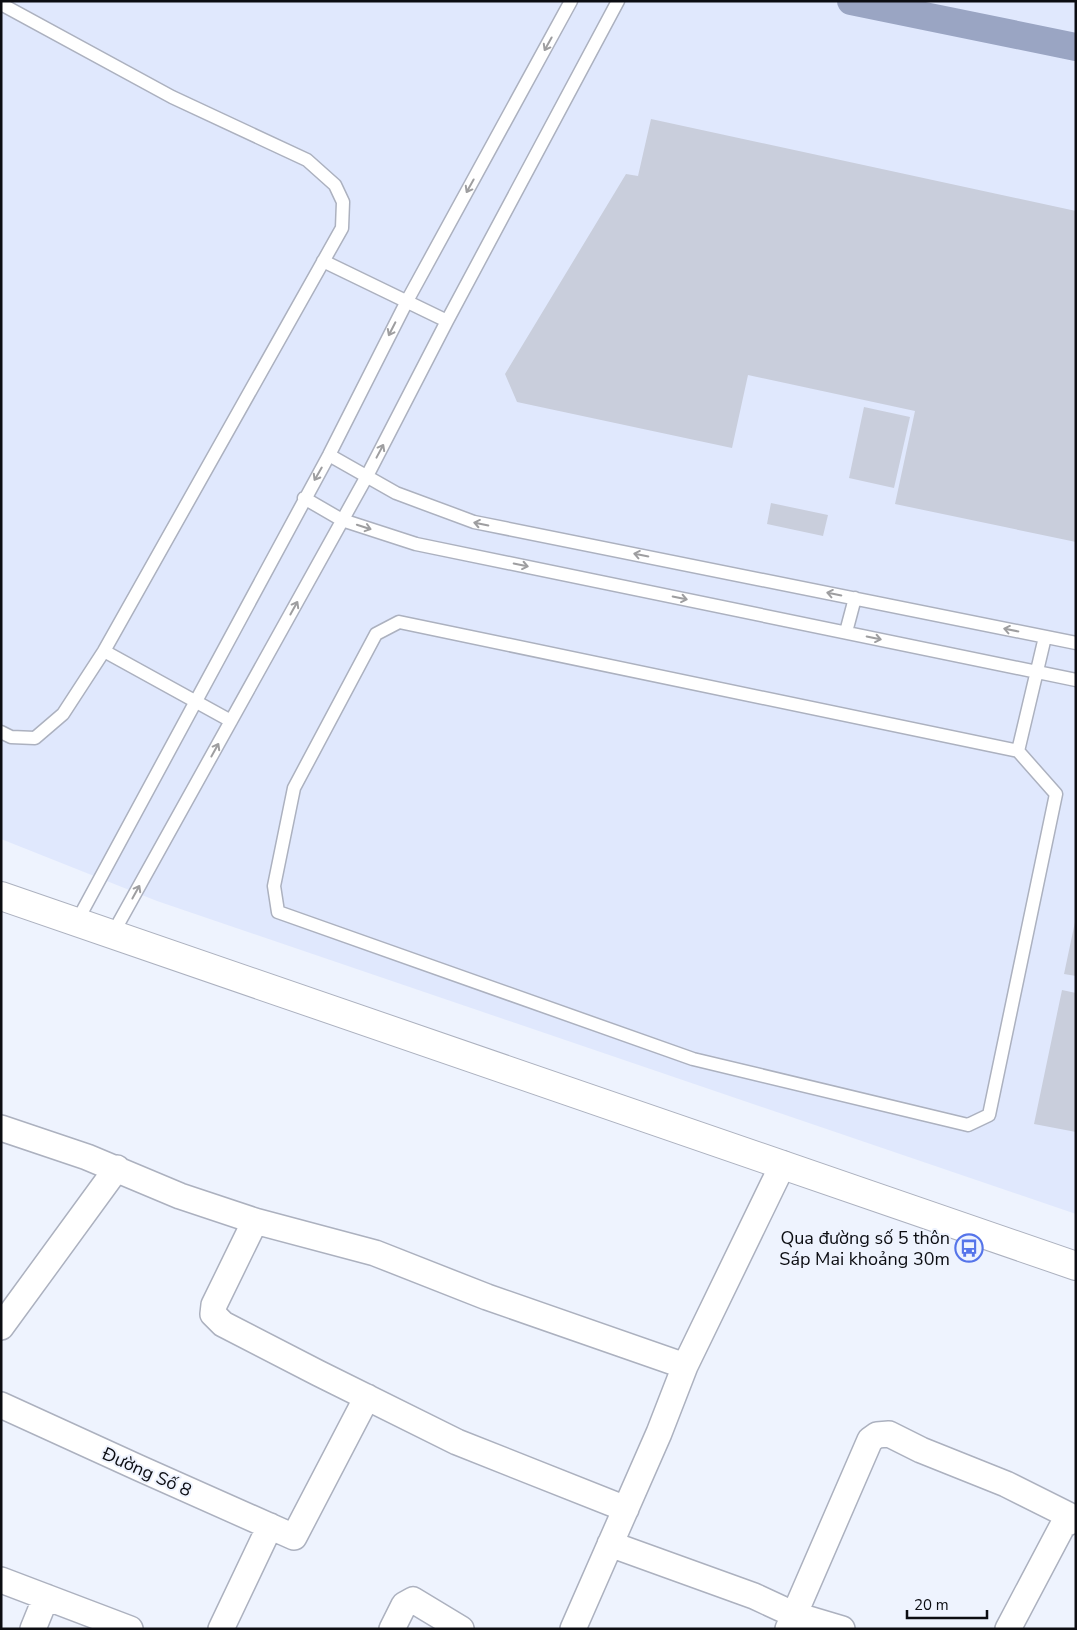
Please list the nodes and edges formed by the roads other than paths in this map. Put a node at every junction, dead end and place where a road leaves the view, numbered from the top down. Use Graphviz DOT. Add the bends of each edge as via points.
graph roads {
  1 [pos="571,1"];
  2 [pos="618,1"];
  3 [pos="1,4"];
  4 [pos="323,261"];
  5 [pos="406,301"];
  6 [pos="448,321"];
  7 [pos="329,455"];
  8 [pos="367,476"];
  9 [pos="304,498"];
  10 [pos="342,520"];
  11 [pos="855,598"];
  12 [pos="846,632"];
  13 [pos="1045,636"];
  14 [pos="1076,643"];
  15 [pos="104,651"];
  16 [pos="1037,672"];
  17 [pos="1076,680"];
  18 [pos="194,702"];
  19 [pos="231,721"];
  20 [pos="1,732"];
  21 [pos="1018,751"];
  22 [pos="1,896"];
  23 [pos="76,922"];
  24 [pos="112,935"];
  25 [pos="1,1128"];
  26 [pos="783,1164"];
  27 [pos="117,1168"];
  28 [pos="255,1221"];
  29 [pos="1076,1266"];
  30 [pos="1,1327"];
  31 [pos="685,1366"];
  32 [pos="367,1397"];
  33 [pos="1,1405"];
  34 [pos="626,1509"];
  35 [pos="1075,1518"];
  36 [pos="270,1526"];
  37 [pos="610,1544"];
  38 [pos="1,1580"];
  39 [pos="46,1597"];
  40 [pos="791,1622"];
  41 [pos="34,1629"];
  42 [pos="130,1629"];
  43 [pos="221,1629"];
  44 [pos="392,1629"];
  45 [pos="461,1629"];
  46 [pos="573,1629"];
  47 [pos="842,1629"];
  48 [pos="1008,1629"];
  1 -- 5 [label="lane, one-way"];
  2 -- 6 [label="lane"];
  3 -- 4 [label="lane" via="172,97 307,160 335,185 343,202 342,228"];
  4 -- 5 [label="lane"];
  4 -- 15 [label="lane"];
  5 -- 6 [label="lane"];
  5 -- 7 [label="lane, one-way"];
  8 -- 6 [label="lane, one-way"];
  7 -- 8 [label="lane"];
  7 -- 9 [label="lane, one-way"];
  8 -- 10 [label="lane"];
  11 -- 8 [label="lane, one-way" via="474,522 396,492"];
  9 -- 10 [label="lane"];
  9 -- 18 [label="lane"];
  10 -- 12 [label="lane, one-way" via="416,544"];
  19 -- 10 [label="lane, one-way"];
  11 -- 12 [label="lane"];
  13 -- 11 [label="lane, one-way"];
  12 -- 16 [label="lane, one-way"];
  13 -- 14 [label="lane"];
  13 -- 16 [label="lane"];
  15 -- 18 [label="lane"];
  15 -- 20 [label="lane" via="62,714 35,738 11,737"];
  16 -- 17 [label="lane"];
  16 -- 21 [label="lane"];
  18 -- 19 [label="lane"];
  18 -- 23 [label="lane"];
  24 -- 19 [label="lane, one-way"];
  21 -- 21 [label="lane" via="1056,794 989,1115 968,1125 693,1059 278,912 274,886 294,788 376,634 399,622"];
  22 -- 23 [label="street"];
  23 -- 24 [label="street"];
  24 -- 26 [label="street"];
  25 -- 27 [label="street"];
  26 -- 29 [label="street"];
  26 -- 31 [label="street"];
  27 -- 28 [label="street" via="180,1196"];
  27 -- 30 [label="street"];
  28 -- 31 [label="street" via="375,1253 487,1297"];
  28 -- 32 [label="street" via="219,1292 214,1314 223,1324"];
  31 -- 34 [label="street"];
  32 -- 34 [label="street" via="457,1442"];
  32 -- 36 [label="street, Đường Số 8" via="294,1537"];
  33 -- 36 [label="street, Đường Số 8"];
  34 -- 37 [label="street"];
  35 -- 40 [label="street" via="1006,1484 889,1434 878,1435 870,1440"];
  35 -- 48 [label="street" via="1062,1525"];
  36 -- 43 [label="street"];
  37 -- 40 [label="street" via="754,1596"];
  37 -- 46 [label="street"];
  38 -- 39 [label="street"];
  39 -- 41 [label="street"];
  39 -- 42 [label="street"];
  40 -- 47 [label="street"];
  44 -- 45 [label="street" via="404,1605 413,1600"];
}
